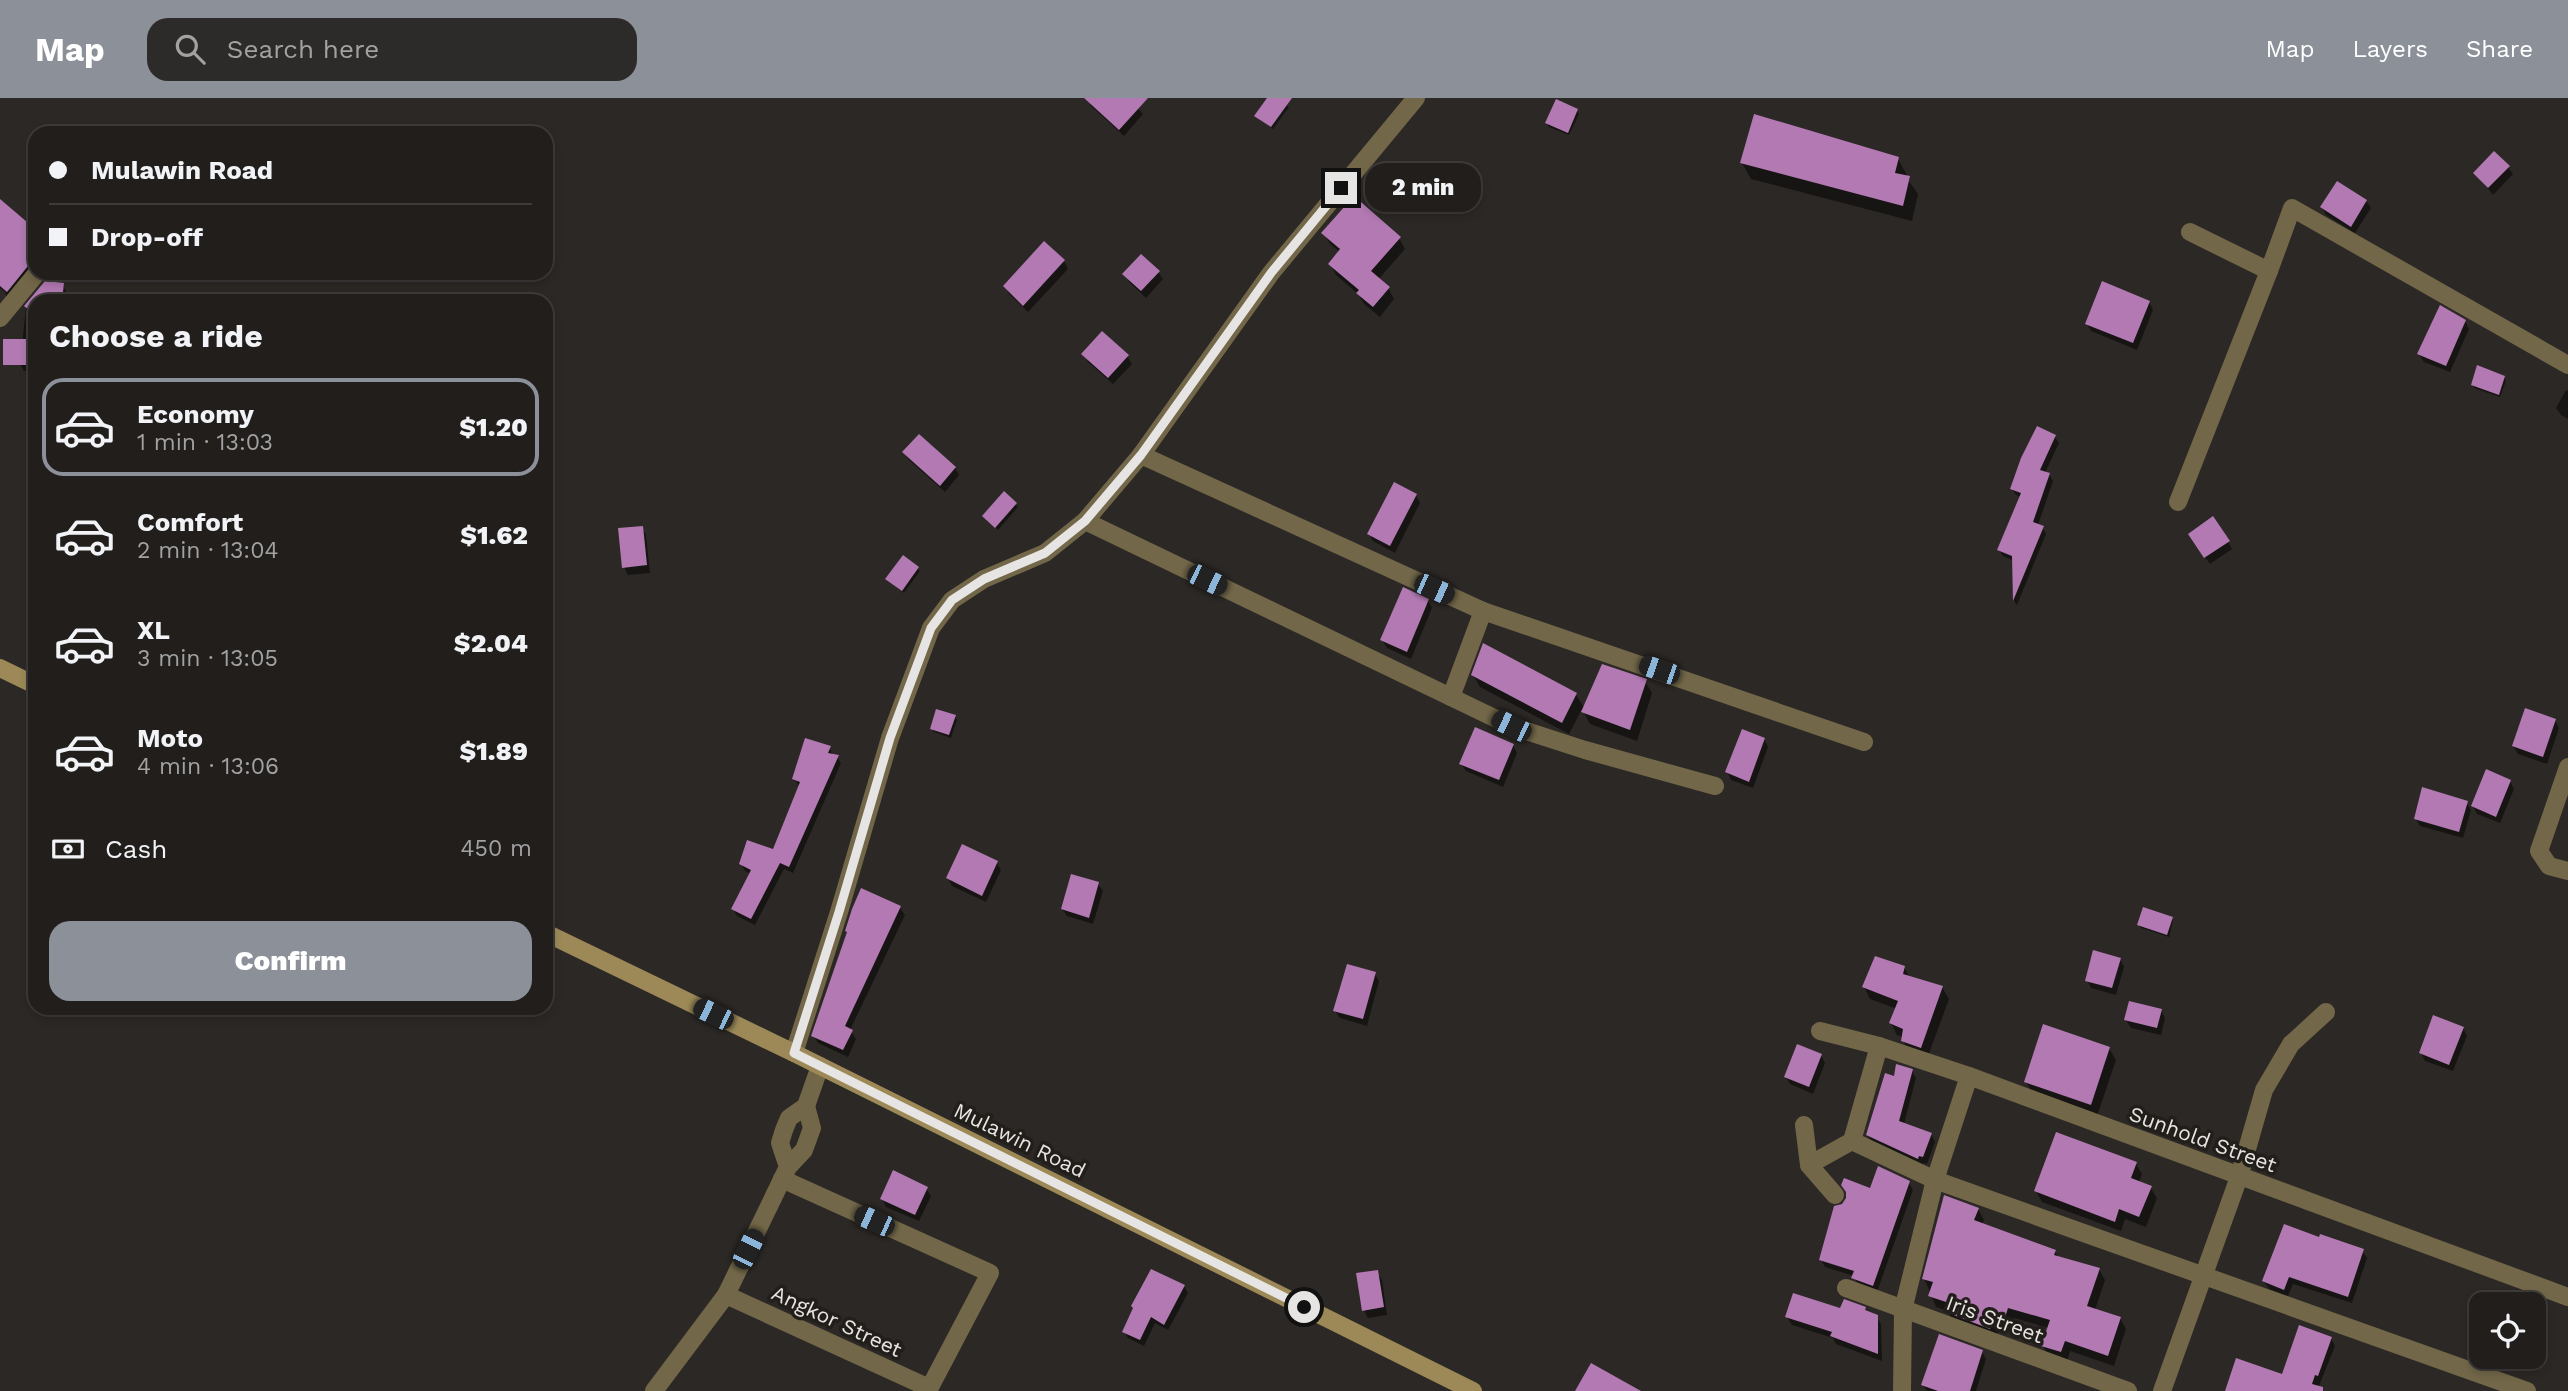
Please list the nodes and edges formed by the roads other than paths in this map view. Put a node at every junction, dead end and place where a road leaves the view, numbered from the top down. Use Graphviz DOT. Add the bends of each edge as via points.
graph roads {
  1 [pos="1416,98"];
  2 [pos="2190,232"];
  3 [pos="2269,271"];
  4 [pos="31,280"];
  5 [pos="0,318"];
  6 [pos="2568,365"];
  7 [pos="1141,455"];
  8 [pos="2178,502"];
  9 [pos="1085,521"];
  10 [pos="1483,611"];
  11 [pos="0,668"];
  12 [pos="28,682"];
  13 [pos="1451,697"];
  14 [pos="1864,742"];
  15 [pos="2568,767"];
  16 [pos="1715,786"];
  17 [pos="2568,871"];
  18 [pos="553,936"];
  19 [pos="2326,1012"];
  20 [pos="1820,1031"];
  21 [pos="1879,1046"];
  22 [pos="794,1053"];
  23 [pos="820,1066"];
  24 [pos="1969,1076"];
  25 [pos="806,1106"];
  26 [pos="1804,1125"];
  27 [pos="1852,1140"];
  28 [pos="1809,1164"];
  29 [pos="785,1173"];
  30 [pos="2239,1177"];
  31 [pos="1935,1180"];
  32 [pos="1835,1195"];
  33 [pos="2204,1277"];
  34 [pos="1846,1288"];
  35 [pos="726,1295"];
  36 [pos="2568,1297"];
  37 [pos="1903,1310"];
  38 [pos="929,1389"];
  39 [pos="654,1391"];
  40 [pos="1473,1391"];
  41 [pos="1902,1391"];
  42 [pos="2128,1391"];
  43 [pos="2162,1391"];
  44 [pos="2527,1391"];
  1 -- 7 [label="street" via="1271,273"];
  2 -- 3 [label="street"];
  3 -- 6 [label="street" via="2292,208"];
  3 -- 8 [label="street"];
  4 -- 5 [label="street"];
  7 -- 9 [label="street"];
  7 -- 10 [label="street"];
  9 -- 13 [label="street"];
  9 -- 22 [label="street" via="1045,553 984,579 952,600 931,628 890,738"];
  10 -- 13 [label="street"];
  10 -- 14 [label="street"];
  11 -- 12 [label="main road"];
  13 -- 16 [label="street" via="1511,726"];
  15 -- 17 [label="street" via="2539,851 2549,866"];
  18 -- 22 [label="main road, Mulawin Road"];
  19 -- 30 [label="street" via="2291,1044 2264,1090"];
  20 -- 21 [label="street, Sunhold Street"];
  21 -- 24 [label="street, Sunhold Street"];
  21 -- 27 [label="street"];
  22 -- 23 [label="main road, Mulawin Road"];
  23 -- 25 [label="street"];
  23 -- 40 [label="main road, Mulawin Road"];
  24 -- 30 [label="street, Sunhold Street"];
  24 -- 31 [label="street"];
  25 -- 29 [label="street" via="812,1128 804,1150"];
  25 -- 29 [label="street" via="789,1118 780,1143"];
  26 -- 28 [label="street"];
  27 -- 28 [label="street"];
  27 -- 31 [label="street"];
  28 -- 32 [label="street"];
  29 -- 35 [label="street"];
  29 -- 38 [label="street" via="989,1273"];
  30 -- 33 [label="street"];
  30 -- 36 [label="street, Sunhold Street"];
  31 -- 33 [label="street"];
  31 -- 37 [label="street"];
  33 -- 43 [label="street"];
  33 -- 44 [label="street"];
  34 -- 37 [label="street, Iris Street"];
  35 -- 38 [label="street, Angkor Street"];
  35 -- 39 [label="street"];
  37 -- 41 [label="street"];
  37 -- 42 [label="street, Iris Street"];
}
